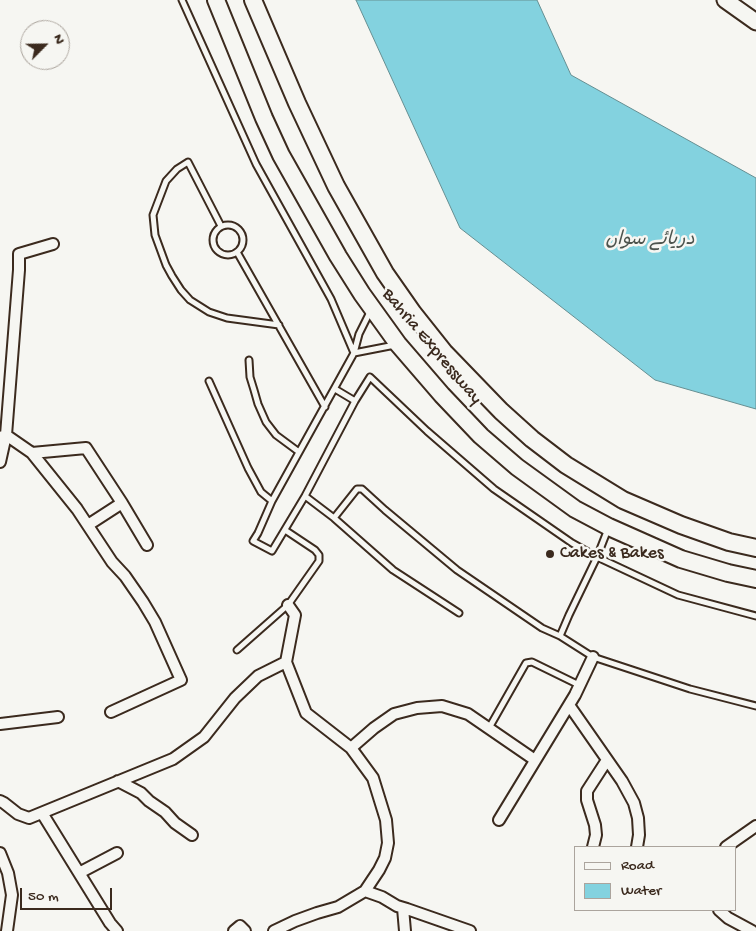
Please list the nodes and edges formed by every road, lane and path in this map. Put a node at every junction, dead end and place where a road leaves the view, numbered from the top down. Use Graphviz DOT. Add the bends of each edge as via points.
graph roads {
  1 [pos="182,0"];
  2 [pos="216,0"];
  3 [pos="253,0"];
  4 [pos="725,0"];
  5 [pos="756,22"];
  6 [pos="221,226"];
  7 [pos="52,244"];
  8 [pos="238,252"];
  9 [pos="372,308"];
  10 [pos="279,325"];
  11 [pos="398,344"];
  12 [pos="354,353"];
  13 [pos="249,360"];
  14 [pos="209,381"];
  15 [pos="335,389"];
  16 [pos="355,400"];
  17 [pos="325,407"];
  18 [pos="3,436"];
  19 [pos="32,452"];
  20 [pos="300,452"];
  21 [pos="0,462"];
  22 [pos="305,496"];
  23 [pos="272,501"];
  24 [pos="122,503"];
  25 [pos="334,518"];
  26 [pos="88,525"];
  27 [pos="609,527"];
  28 [pos="285,530"];
  29 [pos="147,545"];
  30 [pos="756,548"];
  31 [pos="597,557"];
  32 [pos="756,579"];
  33 [pos="288,605"];
  34 [pos="459,613"];
  35 [pos="756,616"];
  36 [pos="560,636"];
  37 [pos="237,650"];
  38 [pos="593,657"];
  39 [pos="286,662"];
  40 [pos="580,685"];
  41 [pos="569,705"];
  42 [pos="756,706"];
  43 [pos="111,712"];
  44 [pos="58,717"];
  45 [pos="0,724"];
  46 [pos="489,728"];
  47 [pos="351,748"];
  48 [pos="535,760"];
  49 [pos="607,760"];
  50 [pos="118,782"];
  51 [pos="0,801"];
  52 [pos="42,813"];
  53 [pos="499,820"];
  54 [pos="756,826"];
  55 [pos="192,835"];
  56 [pos="593,846"];
  57 [pos="637,846"];
  58 [pos="727,846"];
  59 [pos="0,853"];
  60 [pos="117,853"];
  61 [pos="78,873"];
  62 [pos="365,890"];
  63 [pos="402,908"];
  64 [pos="720,911"];
  65 [pos="7,931"];
  66 [pos="117,931"];
  67 [pos="234,931"];
  68 [pos="245,931"];
  69 [pos="274,931"];
  70 [pos="405,931"];
  71 [pos="470,931"];
  72 [pos="752,931"];
  1 -- 12 [label="lane" via="256,164 331,299"];
  2 -- 9 [label="main road, Bahria Expressway" via="282,155 338,256"];
  3 -- 30 [label="main road, Bahria Expressway" via="336,186 385,273 444,352 501,411 566,465 624,500 665,518 729,542"];
  4 -- 5 [label="main road"];
  6 -- 8 [label="lane" via="229,224 242,233 244,241"];
  6 -- 8 [label="lane" via="212,239 214,247 227,256"];
  6 -- 10 [label="lane" via="188,162 166,181 154,215 155,235 172,276 190,300 209,312 227,318"];
  7 -- 18 [label="street" via="19,254"];
  8 -- 10 [label="lane"];
  9 -- 11 [label="main road, Bahria Expressway"];
  9 -- 12 [label="lane"];
  10 -- 17 [label="lane"];
  11 -- 12 [label="lane"];
  11 -- 27 [label="main road, Bahria Expressway" via="481,436 575,509"];
  12 -- 15 [label="lane"];
  13 -- 20 [label="lane" via="250,377 266,422 276,435"];
  14 -- 23 [label="lane" via="248,468 261,492"];
  15 -- 16 [label="lane"];
  15 -- 17 [label="lane"];
  16 -- 22 [label="lane"];
  16 -- 31 [label="lane" via="370,377 494,489"];
  17 -- 20 [label="lane"];
  18 -- 19 [label="street"];
  18 -- 21 [label="street"];
  19 -- 24 [label="street" via="86,448"];
  19 -- 26 [label="street"];
  20 -- 23 [label="lane"];
  22 -- 25 [label="lane"];
  22 -- 28 [label="lane"];
  23 -- 28 [label="lane" via="254,541 272,551"];
  24 -- 26 [label="street"];
  24 -- 29 [label="street"];
  25 -- 34 [label="lane" via="393,570"];
  25 -- 36 [label="lane" via="357,489 362,490 457,570 542,628"];
  26 -- 43 [label="street" via="155,622 181,680"];
  27 -- 31 [label="lane"];
  27 -- 32 [label="main road, Bahria Expressway" via="681,559"];
  28 -- 33 [label="lane" via="319,555 319,561"];
  31 -- 35 [label="lane" via="678,595"];
  31 -- 36 [label="lane"];
  33 -- 37 [label="lane"];
  33 -- 39 [label="street" via="295,615"];
  36 -- 38 [label="lane"];
  38 -- 40 [label="street"];
  38 -- 42 [label="lane" via="690,689"];
  39 -- 47 [label="street" via="306,713"];
  39 -- 50 [label="street" via="258,676 235,698 204,737 173,759"];
  40 -- 41 [label="street"];
  40 -- 46 [label="lane" via="532,662 526,663"];
  41 -- 48 [label="street"];
  41 -- 49 [label="street"];
  44 -- 45 [label="street"];
  46 -- 47 [label="street" via="468,714 442,706 417,708 394,714"];
  46 -- 48 [label="street"];
  47 -- 62 [label="street" via="373,778 386,820 388,843 384,858"];
  48 -- 53 [label="street"];
  49 -- 56 [label="street" via="587,791 595,826"];
  49 -- 57 [label="street" via="634,803 638,818"];
  50 -- 52 [label="street"];
  50 -- 55 [label="street" via="141,792"];
  51 -- 52 [label="street" via="28,818"];
  52 -- 61 [label="street"];
  54 -- 58 [label="street"];
  59 -- 65 [label="street" via="12,895"];
  60 -- 61 [label="street"];
  61 -- 66 [label="street"];
  62 -- 63 [label="street"];
  62 -- 69 [label="street" via="338,907"];
  63 -- 70 [label="street"];
  63 -- 71 [label="street"];
  64 -- 72 [label="street"];
  67 -- 68 [label="street" via="240,926"];
}
